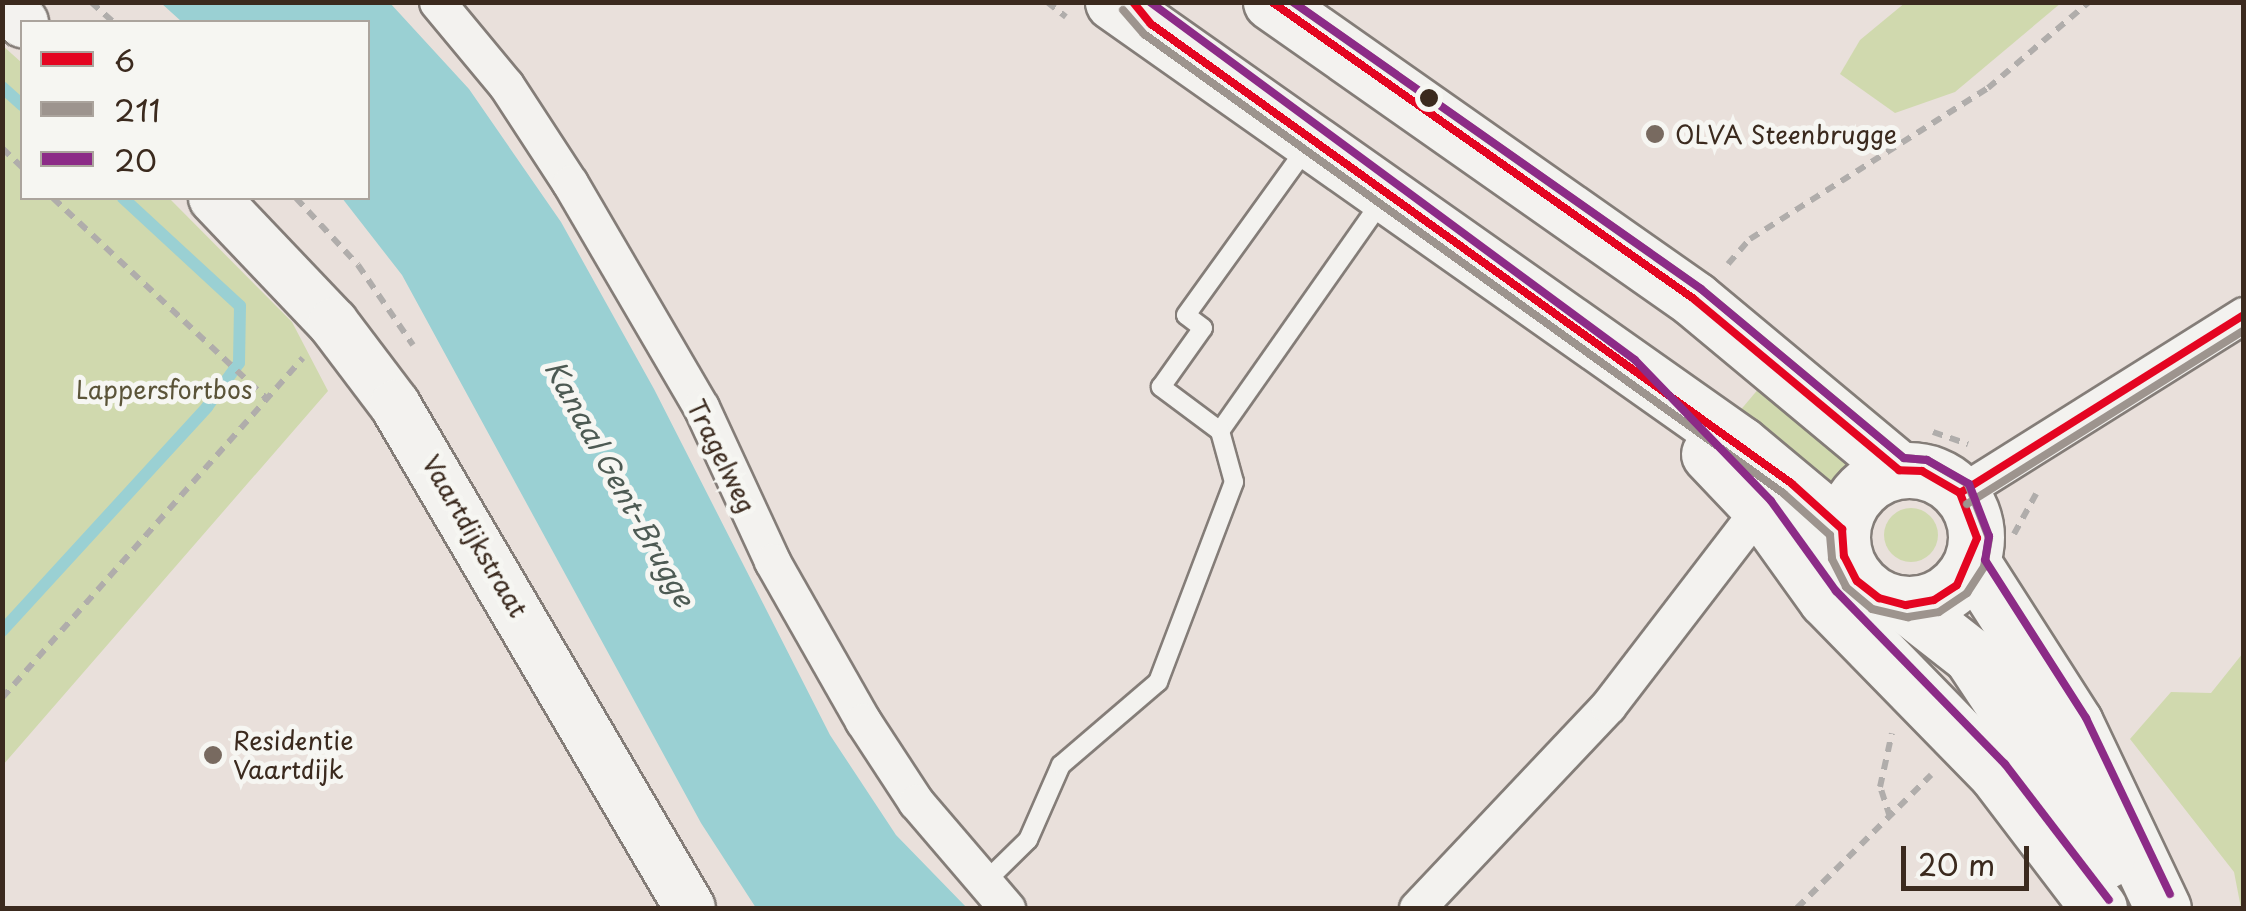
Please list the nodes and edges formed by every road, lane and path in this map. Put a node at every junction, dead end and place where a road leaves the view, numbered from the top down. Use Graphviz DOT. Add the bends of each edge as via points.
graph roads {
  1 [pos="91,2"];
  2 [pos="437,2"];
  3 [pos="1270,2"];
  4 [pos="2089,2"];
  5 [pos="1132,10"];
  6 [pos="111,20"];
  7 [pos="1312,140"];
  8 [pos="1387,195"];
  9 [pos="56,200"];
  10 [pos="216,200"];
  11 [pos="1702,291"];
  12 [pos="2244,315"];
  13 [pos="334,323"];
  14 [pos="1626,369"];
  15 [pos="267,398"];
  16 [pos="1220,431"];
  17 [pos="1984,438"];
  18 [pos="1911,449"];
  19 [pos="1960,493"];
  20 [pos="1746,526"];
  21 [pos="1842,529"];
  22 [pos="1972,562"];
  23 [pos="1906,605"];
  24 [pos="2,698"];
  25 [pos="1896,714"];
  26 [pos="1942,764"];
  27 [pos="1890,817"];
  28 [pos="995,896"];
  29 [pos="690,908"];
  30 [pos="1417,908"];
  31 [pos="1797,908"];
  32 [pos="2099,908"];
  33 [pos="2131,908"];
  34 [pos="2163,908"];
  1 -- 6 [label="path"];
  2 -- 28 [label="street, Tragelweg" via="506,85 570,183 701,407 772,562 863,720 916,802"];
  3 -- 11 [label="main road"];
  4 -- 11 [label="path" via="1988,88 1750,239"];
  5 -- 7 [label="main road"];
  7 -- 8 [label="main road"];
  7 -- 16 [label="lane" via="1186,315 1203,328 1161,387"];
  8 -- 14 [label="main road"];
  8 -- 16 [label="lane"];
  9 -- 15 [label="path"];
  10 -- 13 [label="street, Vaartdijkstraat"];
  11 -- 18 [label="main road"];
  12 -- 19 [label="street"];
  13 -- 15 [label="path"];
  13 -- 29 [label="street, Vaartdijkstraat" via="463,512"];
  14 -- 21 [label="main road" via="1740,444"];
  14 -- 32 [label="main road" via="1762,510 1826,599 1996,774"];
  15 -- 24 [label="path"];
  16 -- 28 [label="lane" via="1234,482 1158,682 1061,764"];
  17 -- 18 [label="path"];
  18 -- 19 [label="main road" via="1922,471"];
  18 -- 21 [label="main road" via="1852,502"];
  19 -- 22 [label="main road" via="1977,538"];
  20 -- 30 [label="street" via="1608,706"];
  21 -- 23 [label="main road" via="1844,556 1857,581 1879,598"];
  22 -- 23 [label="main road" via="1957,585 1934,600"];
  22 -- 34 [label="main road" via="2075,723"];
  23 -- 33 [label="main road" via="1971,656 2037,746"];
  25 -- 27 [label="path" via="1880,787"];
  26 -- 27 [label="path"];
  27 -- 31 [label="path"];
}
